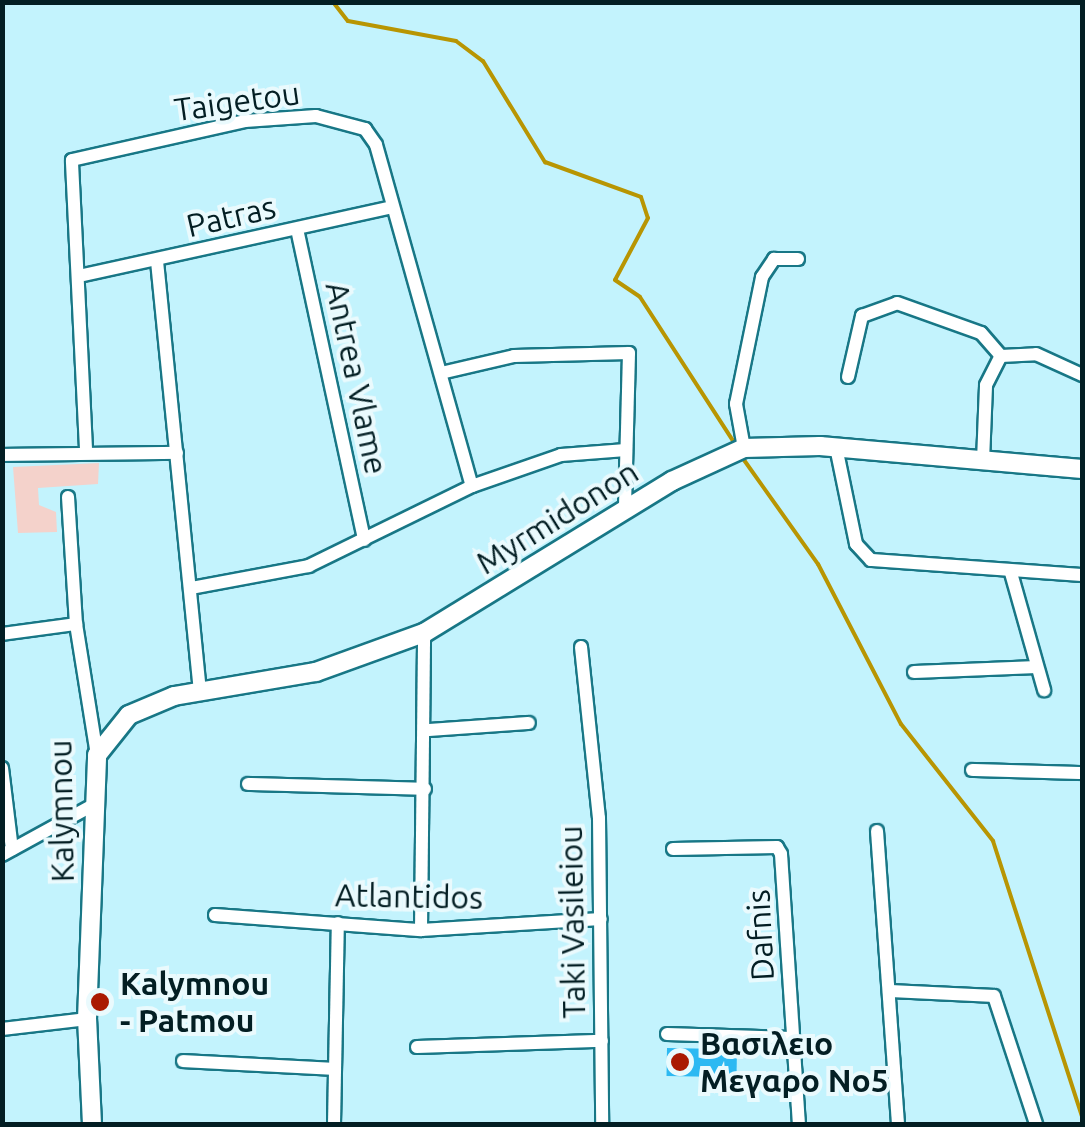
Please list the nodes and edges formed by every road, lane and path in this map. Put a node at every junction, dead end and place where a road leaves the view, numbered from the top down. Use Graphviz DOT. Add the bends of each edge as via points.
graph roads {
  1 [pos="391,206"];
  2 [pos="296,229"];
  3 [pos="798,259"];
  4 [pos="157,261"];
  5 [pos="83,274"];
  6 [pos="1001,356"];
  7 [pos="441,373"];
  8 [pos="1082,374"];
  9 [pos="848,377"];
  10 [pos="836,447"];
  11 [pos="744,448"];
  12 [pos="86,449"];
  13 [pos="626,450"];
  14 [pos="177,452"];
  15 [pos="2,455"];
  16 [pos="983,462"];
  17 [pos="1082,469"];
  18 [pos="472,486"];
  19 [pos="68,497"];
  20 [pos="625,510"];
  21 [pos="364,540"];
  22 [pos="1011,573"];
  23 [pos="1082,575"];
  24 [pos="191,588"];
  25 [pos="76,624"];
  26 [pos="2,634"];
  27 [pos="424,634"];
  28 [pos="581,647"];
  29 [pos="1037,667"];
  30 [pos="914,672"];
  31 [pos="1044,690"];
  32 [pos="200,692"];
  33 [pos="529,723"];
  34 [pos="428,730"];
  35 [pos="96,755"];
  36 [pos="2,768"];
  37 [pos="972,770"];
  38 [pos="1082,773"];
  39 [pos="248,784"];
  40 [pos="425,789"];
  41 [pos="93,806"];
  42 [pos="878,831"];
  43 [pos="673,849"];
  44 [pos="7,852"];
  45 [pos="215,915"];
  46 [pos="601,919"];
  47 [pos="338,922"];
  48 [pos="421,930"];
  49 [pos="891,991"];
  50 [pos="87,1018"];
  51 [pos="2,1029"];
  52 [pos="667,1034"];
  53 [pos="792,1038"];
  54 [pos="602,1041"];
  55 [pos="417,1048"];
  56 [pos="183,1061"];
  57 [pos="335,1069"];
  58 [pos="92,1124"];
  59 [pos="334,1124"];
  60 [pos="602,1124"];
  61 [pos="800,1124"];
  62 [pos="898,1124"];
  63 [pos="1036,1124"];
  1 -- 2 [label="street, Patras"];
  1 -- 5 [label="street, Taigetou" via="365,129 316,116 245,121 72,160"];
  1 -- 7 [label="street, Taigetou"];
  2 -- 4 [label="street, Patras"];
  2 -- 21 [label="street, Antrea Vlame"];
  3 -- 11 [label="street" via="774,259 762,277 736,404"];
  4 -- 5 [label="street, Patras"];
  4 -- 14 [label="street"];
  5 -- 12 [label="street, Taigetou"];
  6 -- 8 [label="street" via="1036,354"];
  6 -- 9 [label="street" via="972,328 880,304 858,323"];
  6 -- 16 [label="street" via="986,386"];
  7 -- 13 [label="street" via="514,356 629,352"];
  7 -- 18 [label="street, Taigetou"];
  10 -- 11 [label="street, Myrmidonon"];
  10 -- 16 [label="street, Myrmidonon"];
  10 -- 22 [label="street" via="864,556"];
  11 -- 20 [label="street, Myrmidonon"];
  12 -- 14 [label="street"];
  12 -- 15 [label="street"];
  13 -- 18 [label="street" via="561,455"];
  13 -- 20 [label="street"];
  14 -- 24 [label="street"];
  16 -- 17 [label="street, Myrmidonon"];
  18 -- 21 [label="street" via="458,500"];
  19 -- 25 [label="street, Kalymnou"];
  20 -- 27 [label="street, Myrmidonon"];
  21 -- 24 [label="street" via="309,566"];
  22 -- 23 [label="street"];
  22 -- 29 [label="street"];
  24 -- 32 [label="street"];
  25 -- 26 [label="street"];
  25 -- 35 [label="street, Kalymnou"];
  27 -- 32 [label="street, Myrmidonon" via="316,672"];
  27 -- 34 [label="street"];
  28 -- 46 [label="street, Taki Vasileiou" via="592,718"];
  29 -- 30 [label="street"];
  29 -- 31 [label="street"];
  32 -- 35 [label="street, Myrmidonon" via="129,714"];
  33 -- 34 [label="street"];
  34 -- 40 [label="street"];
  35 -- 41 [label="street, Kalymnou"];
  36 -- 44 [label="street"];
  37 -- 38 [label="street"];
  39 -- 40 [label="street"];
  40 -- 48 [label="street"];
  41 -- 44 [label="street"];
  41 -- 50 [label="street, Kalymnou"];
  42 -- 49 [label="street"];
  43 -- 53 [label="street, Dafnis" via="777,847 782,854"];
  45 -- 47 [label="street, Atlantidos"];
  46 -- 48 [label="street, Atlantidos"];
  46 -- 54 [label="street, Taki Vasileiou"];
  47 -- 48 [label="street, Atlantidos"];
  47 -- 57 [label="street"];
  49 -- 62 [label="street"];
  49 -- 63 [label="street" via="994,996"];
  50 -- 51 [label="street"];
  50 -- 58 [label="street, Kalymnou"];
  52 -- 53 [label="street"];
  53 -- 61 [label="street, Dafnis"];
  54 -- 55 [label="street"];
  54 -- 60 [label="street, Taki Vasileiou"];
  56 -- 57 [label="street"];
  57 -- 59 [label="street"];
}
